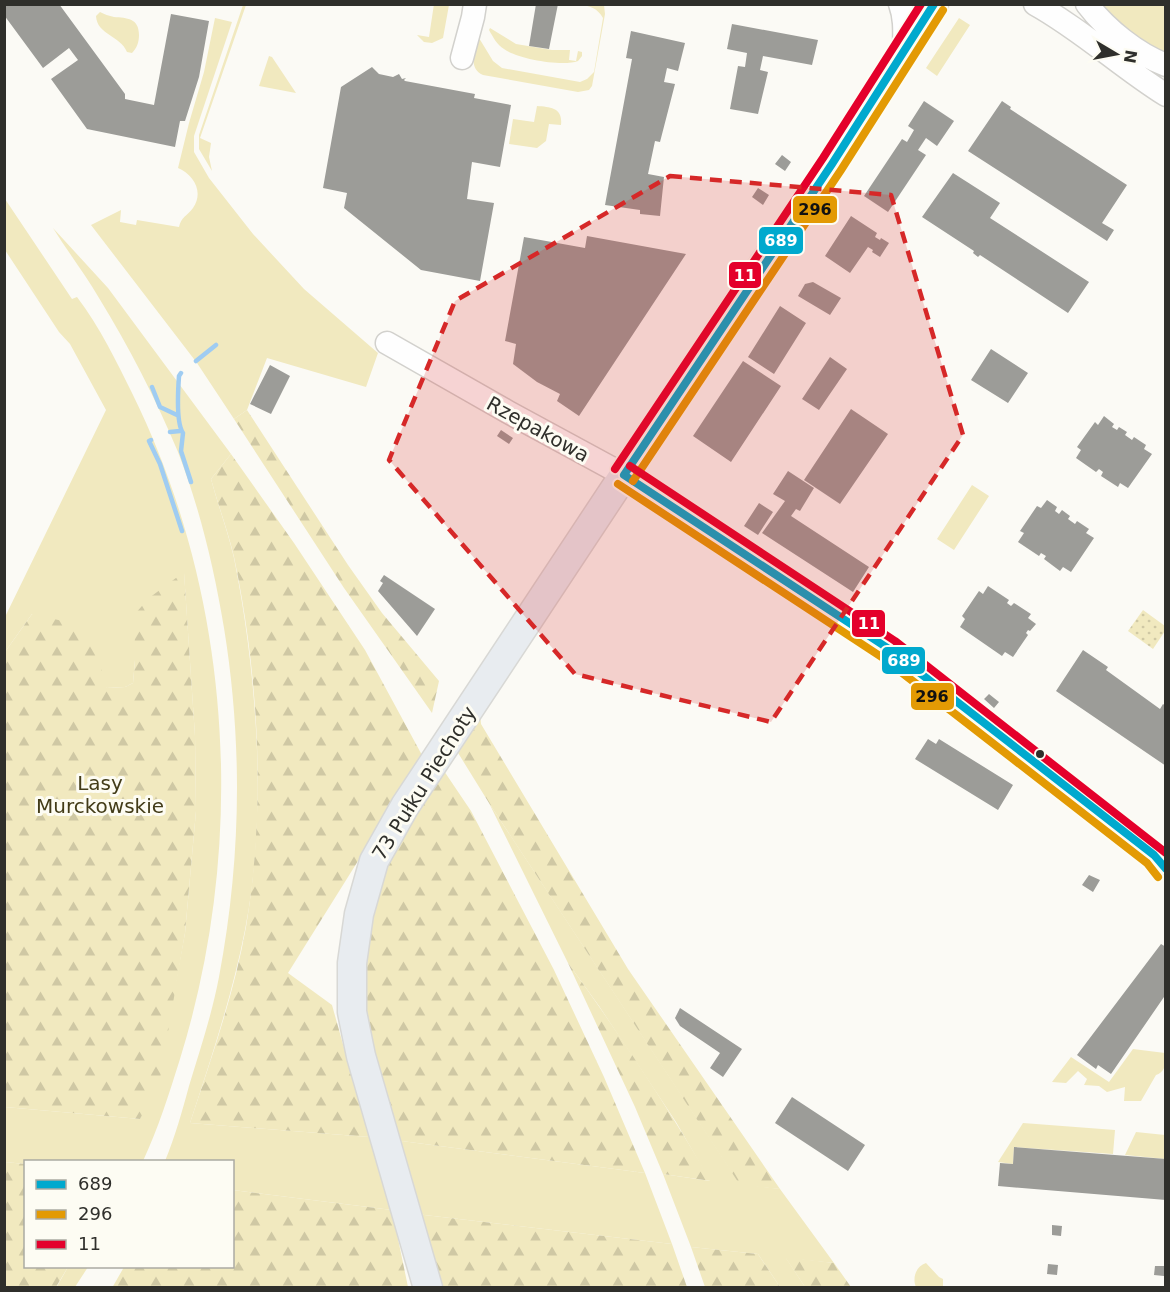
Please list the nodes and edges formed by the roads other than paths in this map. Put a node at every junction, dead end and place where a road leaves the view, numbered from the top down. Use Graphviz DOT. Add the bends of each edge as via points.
graph roads {
  1 [pos="475,4"];
  2 [pos="900,4"];
  3 [pos="934,4"];
  4 [pos="1035,4"];
  5 [pos="1087,4"];
  6 [pos="903,53"];
  7 [pos="462,58"];
  8 [pos="1166,66"];
  9 [pos="1166,95"];
  10 [pos="387,343"];
  11 [pos="624,475"];
  12 [pos="1162,863"];
  13 [pos="425,1281"];
  1 -- 7 [label="street"];
  2 -- 6 [label="street" via="905,26"];
  3 -- 6 [label="main road, 73 Pułku Piechoty"];
  4 -- 9 [label="street"];
  5 -- 8 [label="street" via="1134,47"];
  6 -- 11 [label="main road, 73 Pułku Piechoty"];
  10 -- 11 [label="street, Rzepakowa"];
  11 -- 12 [label="street, Rzepakowa" via="889,649"];
  11 -- 13 [label="main road, 73 Pułku Piechoty" via="387,836 374,861 359,914 352,963 352,1012"];
}
